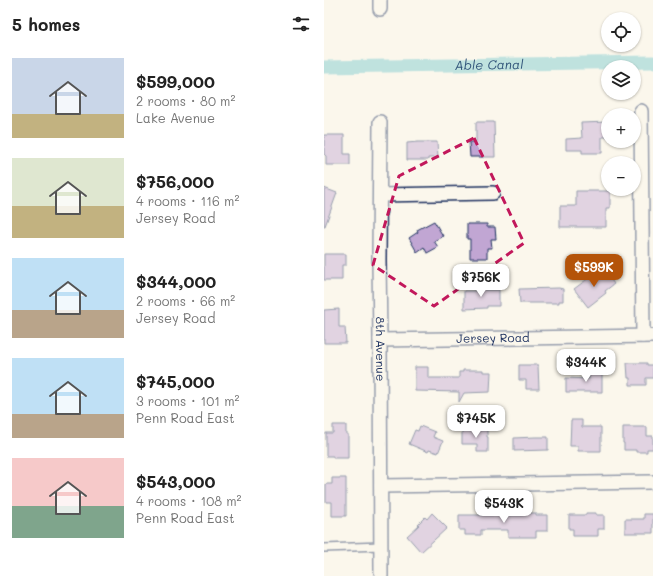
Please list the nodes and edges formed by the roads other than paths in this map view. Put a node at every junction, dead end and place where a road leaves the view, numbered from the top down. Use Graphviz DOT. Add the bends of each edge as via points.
graph roads {
  1 [pos="641,111"];
  2 [pos="380,122"];
  3 [pos="493,193"];
  4 [pos="380,195"];
  5 [pos="648,336"];
  6 [pos="380,340"];
  7 [pos="653,482"];
  8 [pos="381,486"];
  9 [pos="381,546"];
  10 [pos="324,548"];
  11 [pos="381,576"];
  1 -- 5 [label="street"];
  2 -- 4 [label="street, 8th Avenue"];
  3 -- 4 [label="street"];
  4 -- 6 [label="street, 8th Avenue"];
  5 -- 6 [label="street, Jersey Road"];
  6 -- 8 [label="street, 8th Avenue"];
  7 -- 8 [label="street"];
  8 -- 9 [label="street, 8th Avenue"];
  9 -- 10 [label="lane"];
  9 -- 11 [label="street, 8th Avenue"];
}
